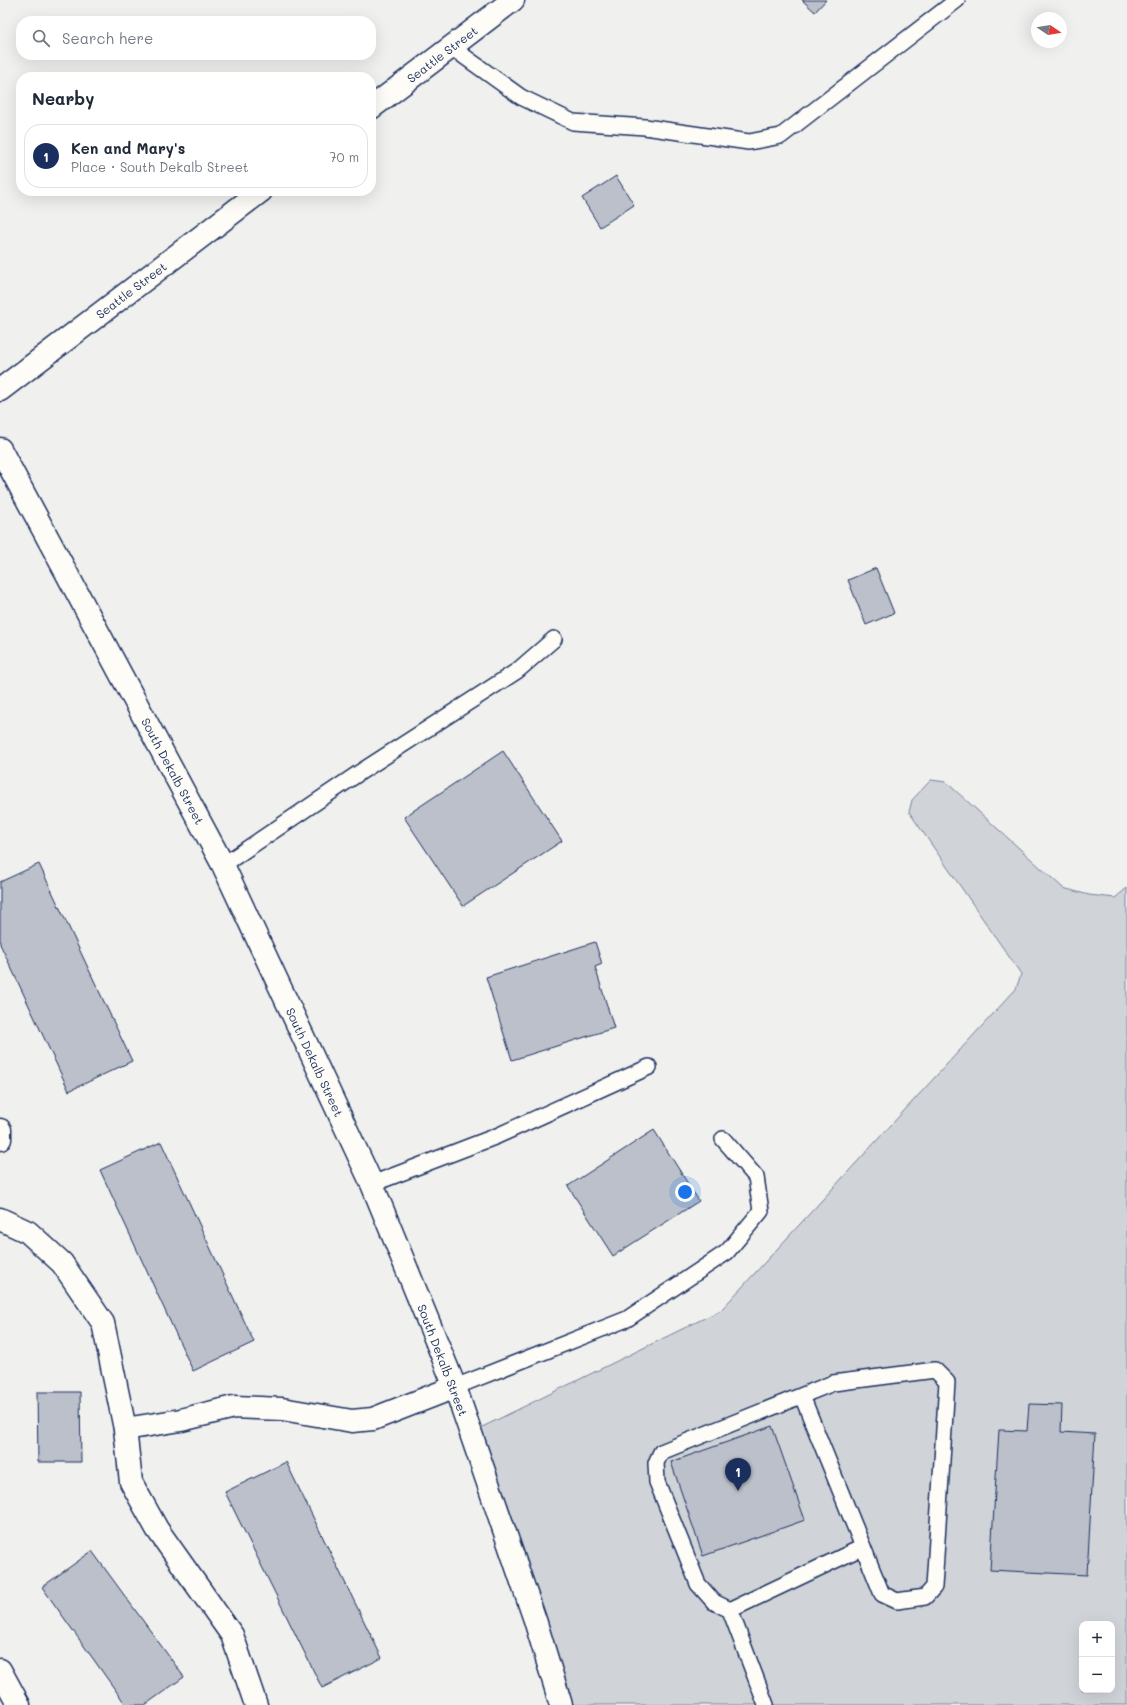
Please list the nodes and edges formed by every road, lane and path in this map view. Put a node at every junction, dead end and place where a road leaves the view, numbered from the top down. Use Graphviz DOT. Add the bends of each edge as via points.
graph roads {
  1 [pos="513,0"];
  2 [pos="957,0"];
  3 [pos="451,47"];
  4 [pos="376,104"];
  5 [pos="254,196"];
  6 [pos="0,390"];
  7 [pos="0,449"];
  8 [pos="554,639"];
  9 [pos="223,865"];
  10 [pos="649,1067"];
  11 [pos="0,1130"];
  12 [pos="0,1139"];
  13 [pos="723,1139"];
  14 [pos="372,1184"];
  15 [pos="0,1219"];
  16 [pos="455,1387"];
  17 [pos="802,1396"];
  18 [pos="125,1430"];
  19 [pos="863,1547"];
  20 [pos="730,1610"];
  21 [pos="0,1670"];
  22 [pos="19,1705"];
  23 [pos="256,1705"];
  24 [pos="561,1705"];
  25 [pos="766,1705"];
  1 -- 3 [label="street, Seattle Street"];
  2 -- 3 [label="lane" via="782,136 749,142 645,127 573,122 521,97"];
  3 -- 4 [label="street, Seattle Street"];
  5 -- 6 [label="street, Seattle Street"];
  7 -- 9 [label="street, South Dekalb Street"];
  8 -- 9 [label="lane" via="517,671"];
  9 -- 14 [label="street, South Dekalb Street"];
  10 -- 14 [label="lane" via="498,1136"];
  11 -- 12 [label="street"];
  13 -- 16 [label="lane" via="756,1177 761,1211 727,1252 627,1319"];
  14 -- 16 [label="street, South Dekalb Street"];
  15 -- 18 [label="street" via="28,1232 62,1263 103,1323"];
  16 -- 18 [label="street" via="373,1419 352,1421 282,1409 234,1407"];
  16 -- 24 [label="street, South Dekalb Street"];
  17 -- 19 [label="lane"];
  17 -- 19 [label="lane" via="833,1383 935,1370 947,1382 934,1587 925,1597 897,1601 882,1594"];
  17 -- 20 [label="lane" via="661,1452 656,1463 657,1482 698,1584 714,1602"];
  18 -- 23 [label="street" via="131,1482 157,1529 232,1635"];
  19 -- 20 [label="lane"];
  20 -- 25 [label="lane"];
  21 -- 22 [label="street"];
}
